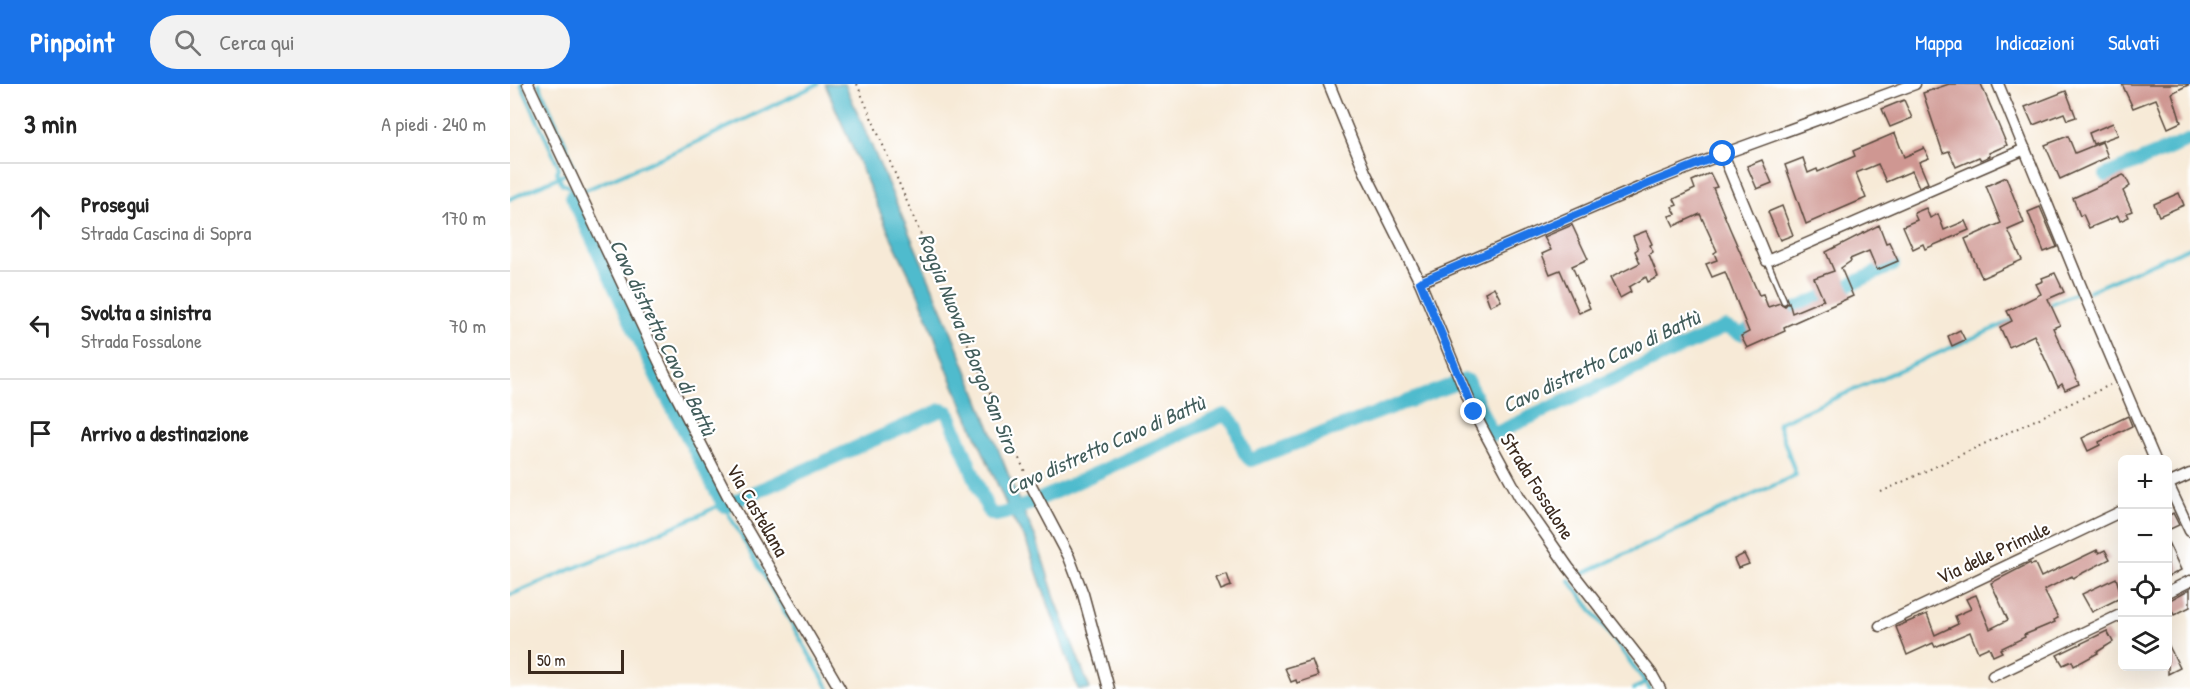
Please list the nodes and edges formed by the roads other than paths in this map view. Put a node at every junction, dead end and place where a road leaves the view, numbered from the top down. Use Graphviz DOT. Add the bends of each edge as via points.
graph roads {
  1 [pos="528,84"];
  2 [pos="1329,84"];
  3 [pos="1915,84"];
  4 [pos="1998,84"];
  5 [pos="2025,149"];
  6 [pos="1723,154"];
  7 [pos="1767,261"];
  8 [pos="1420,282"];
  9 [pos="1784,301"];
  10 [pos="2153,455"];
  11 [pos="2190,474"];
  12 [pos="1031,485"];
  13 [pos="2172,485"];
  14 [pos="2172,495"];
  15 [pos="2118,513"];
  16 [pos="2190,531"];
  17 [pos="2190,581"];
  18 [pos="2172,590"];
  19 [pos="2118,616"];
  20 [pos="1880,626"];
  21 [pos="1993,676"];
  22 [pos="840,689"];
  23 [pos="1109,689"];
  24 [pos="1660,689"];
  1 -- 22 [label="street, Via Castellana" via="665,375 731,502"];
  2 -- 8 [label="street, Strada Fossalone" via="1365,172"];
  3 -- 6 [label="street"];
  4 -- 5 [label="street"];
  5 -- 7 [label="street"];
  5 -- 10 [label="street"];
  6 -- 7 [label="street"];
  6 -- 8 [label="street"];
  7 -- 9 [label="lane"];
  8 -- 24 [label="street, Strada Fossalone" via="1474,412 1520,498"];
  11 -- 13 [label="street"];
  12 -- 23 [label="street" via="1083,594"];
  14 -- 16 [label="street"];
  15 -- 20 [label="street, Via delle Primule"];
  17 -- 18 [label="street"];
  19 -- 21 [label="street"];
}
